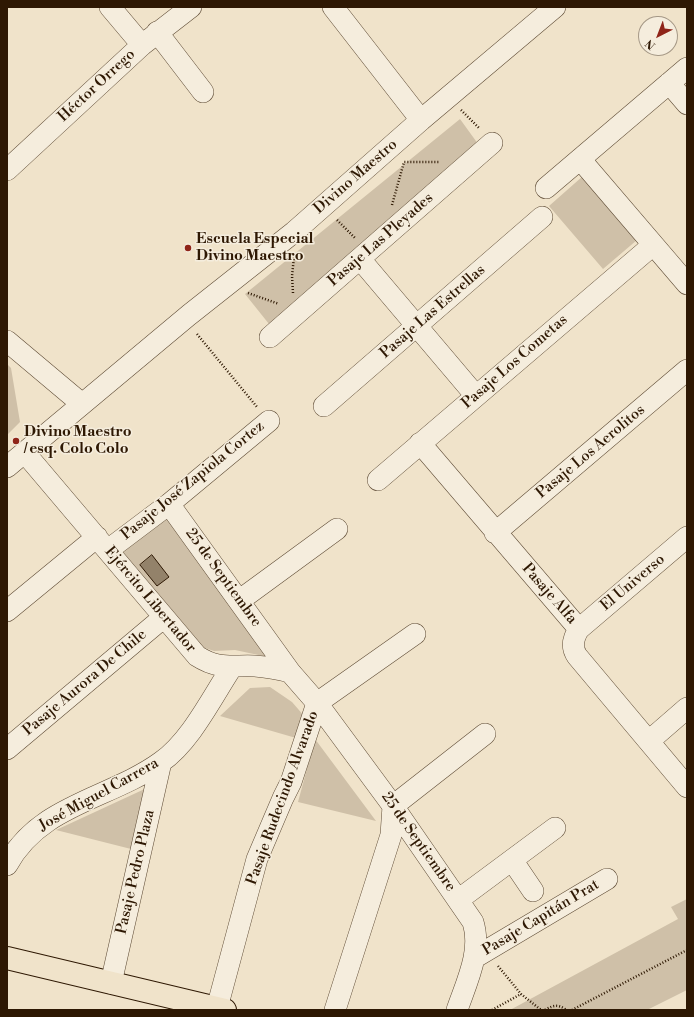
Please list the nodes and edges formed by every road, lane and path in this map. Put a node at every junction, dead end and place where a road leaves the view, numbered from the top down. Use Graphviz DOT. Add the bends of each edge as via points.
graph roads {
  1 [pos="110,7"];
  2 [pos="191,7"];
  3 [pos="333,7"];
  4 [pos="555,7"];
  5 [pos="150,39"];
  6 [pos="687,68"];
  7 [pos="669,83"];
  8 [pos="203,92"];
  9 [pos="687,104"];
  10 [pos="460,110"];
  11 [pos="421,120"];
  12 [pos="488,139"];
  13 [pos="580,159"];
  14 [pos="473,160"];
  15 [pos="7,170"];
  16 [pos="546,188"];
  17 [pos="542,217"];
  18 [pos="337,220"];
  19 [pos="387,235"];
  20 [pos="653,245"];
  21 [pos="358,249"];
  22 [pos="294,257"];
  23 [pos="687,284"];
  24 [pos="246,292"];
  25 [pos="298,313"];
  26 [pos="189,315"];
  27 [pos="417,326"];
  28 [pos="270,337"];
  29 [pos="7,341"];
  30 [pos="687,370"];
  31 [pos="476,396"];
  32 [pos="82,404"];
  33 [pos="324,406"];
  34 [pos="269,421"];
  35 [pos="420,444"];
  36 [pos="25,452"];
  37 [pos="7,468"];
  38 [pos="378,480"];
  39 [pos="169,504"];
  40 [pos="337,529"];
  41 [pos="495,533"];
  42 [pos="687,537"];
  43 [pos="102,544"];
  44 [pos="240,600"];
  45 [pos="7,611"];
  46 [pos="164,617"];
  47 [pos="579,629"];
  48 [pos="415,634"];
  49 [pos="232,667"];
  50 [pos="290,672"];
  51 [pos="312,697"];
  52 [pos="687,708"];
  53 [pos="485,734"];
  54 [pos="649,741"];
  55 [pos="7,749"];
  56 [pos="161,762"];
  57 [pos="687,787"];
  58 [pos="393,806"];
  59 [pos="555,828"];
  60 [pos="512,860"];
  61 [pos="7,865"];
  62 [pos="607,879"];
  63 [pos="533,891"];
  64 [pos="458,900"];
  65 [pos="687,950"];
  66 [pos="481,954"];
  67 [pos="7,958"];
  68 [pos="111,983"];
  69 [pos="521,994"];
  70 [pos="221,1009"];
  71 [pos="334,1010"];
  72 [pos="457,1010"];
  73 [pos="492,1010"];
  74 [pos="541,1010"];
  75 [pos="545,1010"];
  76 [pos="566,1010"];
  77 [pos="572,1010"];
  1 -- 5 [label="street"];
  2 -- 5 [label="street, Héctor Orrego"];
  3 -- 11 [label="street"];
  4 -- 11 [label="street, Divino Maestro"];
  5 -- 8 [label="street"];
  5 -- 15 [label="street, Héctor Orrego"];
  6 -- 7 [label="street"];
  7 -- 9 [label="street"];
  7 -- 13 [label="street"];
  10 -- 12 [label="path"];
  11 -- 26 [label="street, Divino Maestro" via="294,232"];
  12 -- 14 [label="street, Pasaje Las Pleyades"];
  13 -- 16 [label="street"];
  13 -- 20 [label="street"];
  14 -- 19 [label="street, Pasaje Las Pleyades"];
  14 -- 19 [label="path" via="404,162 396,186"];
  17 -- 27 [label="street, Pasaje Las Estrellas"];
  18 -- 21 [label="path"];
  19 -- 21 [label="street, Pasaje Las Pleyades"];
  20 -- 23 [label="street"];
  20 -- 31 [label="street, Pasaje Los Cometas"];
  21 -- 25 [label="street, Pasaje Las Pleyades"];
  21 -- 27 [label="street"];
  22 -- 25 [label="path" via="293,294"];
  24 -- 25 [label="path"];
  25 -- 28 [label="street, Pasaje Las Pleyades"];
  26 -- 32 [label="street, Divino Maestro"];
  26 -- 34 [label="path, Pasaje José Zapiola Cortez" via="190,326"];
  27 -- 31 [label="street"];
  27 -- 33 [label="street, Pasaje Las Estrellas"];
  29 -- 32 [label="street"];
  30 -- 41 [label="street, Pasaje Los Aerolitos"];
  31 -- 35 [label="street, Pasaje Los Cometas"];
  32 -- 36 [label="street, Divino Maestro"];
  34 -- 39 [label="street, Pasaje José Zapiola Cortez"];
  35 -- 38 [label="street, Pasaje Los Cometas"];
  35 -- 41 [label="street, Pasaje Alfa"];
  36 -- 37 [label="street, Divino Maestro"];
  36 -- 43 [label="street, Ejército Libertador"];
  39 -- 43 [label="street, Pasaje José Zapiola Cortez"];
  39 -- 44 [label="street, 25 de Septiembre"];
  40 -- 44 [label="street"];
  41 -- 47 [label="street, Pasaje Alfa"];
  42 -- 47 [label="street, El Universo"];
  43 -- 45 [label="street, Pasaje José Zapiola Cortez"];
  43 -- 46 [label="street, Ejército Libertador"];
  44 -- 50 [label="street, 25 de Septiembre"];
  46 -- 49 [label="street, Ejército Libertador" via="198,656 210,664"];
  46 -- 55 [label="street, Pasaje Aurora De Chile"];
  47 -- 54 [label="street, Pasaje Alfa" via="573,641 574,652"];
  48 -- 51 [label="street"];
  49 -- 50 [label="street, Ejército Libertador" via="255,666"];
  49 -- 56 [label="street, José Miguel Carrera" via="182,743"];
  50 -- 51 [label="street"];
  51 -- 58 [label="street, 25 de Septiembre"];
  51 -- 70 [label="street, Pasaje Rudecindo Alvarado" via="291,782 257,859"];
  52 -- 54 [label="street"];
  53 -- 58 [label="street"];
  54 -- 57 [label="street, Pasaje Alfa"];
  56 -- 61 [label="street, José Miguel Carrera" via="45,822 21,844"];
  56 -- 68 [label="street, Pasaje Pedro Plaza"];
  58 -- 64 [label="street, 25 de Septiembre"];
  58 -- 71 [label="street" via="389,841"];
  59 -- 60 [label="street"];
  60 -- 63 [label="street, Pasaje Capitán Prat"];
  60 -- 64 [label="street"];
  62 -- 66 [label="street, Pasaje Capitán Prat"];
  64 -- 66 [label="street, 25 de Septiembre" via="472,922"];
  65 -- 77 [label="path"];
  66 -- 69 [label="path"];
  66 -- 72 [label="street, 25 de Septiembre"];
  67 -- 68 [label="main road"];
  68 -- 70 [label="main road"];
  69 -- 73 [label="path"];
  69 -- 74 [label="path"];
  75 -- 76 [label="path" via="551,1006 561,1006"];
}
